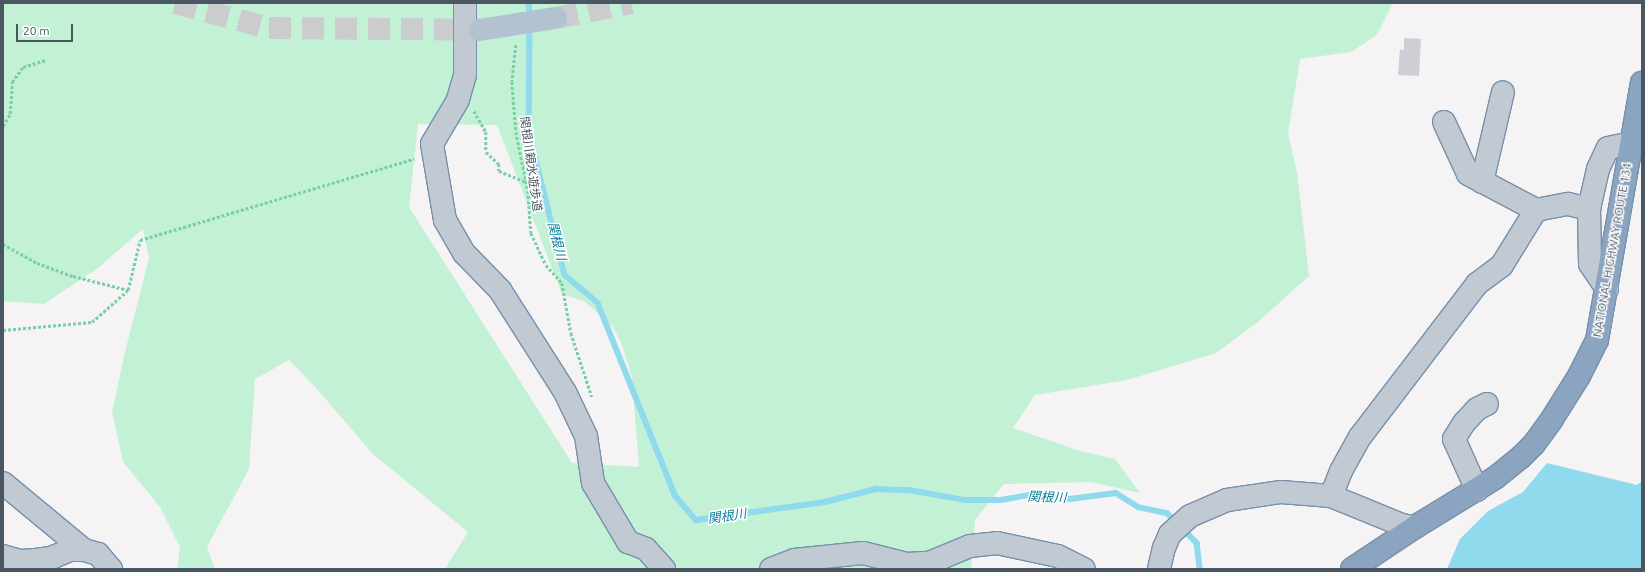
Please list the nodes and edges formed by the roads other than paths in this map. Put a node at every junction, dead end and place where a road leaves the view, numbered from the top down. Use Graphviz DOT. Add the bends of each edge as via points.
graph roads {
  1 [pos="465,3"];
  2 [pos="556,18"];
  3 [pos="480,30"];
  4 [pos="1642,83"];
  5 [pos="1503,92"];
  6 [pos="1444,122"];
  7 [pos="1631,143"];
  8 [pos="1482,182"];
  9 [pos="1589,209"];
  10 [pos="1536,210"];
  11 [pos="1607,289"];
  12 [pos="1487,404"];
  13 [pos="3,483"];
  14 [pos="1477,490"];
  15 [pos="1332,496"];
  16 [pos="1415,527"];
  17 [pos="84,550"];
  18 [pos="3,556"];
  19 [pos="111,569"];
  20 [pos="664,569"];
  21 [pos="771,569"];
  22 [pos="1084,569"];
  23 [pos="1159,569"];
  24 [pos="1352,569"];
  1 -- 20 [label="street" via="465,75 458,100 432,144 445,220 464,253 500,290 565,392 586,436 593,483 628,542 646,549"];
  2 -- 3 [label="main road, bridge"];
  4 -- 7 [label="highway, NATIONAL HIGHWAY ROUTE 134"];
  5 -- 8 [label="street"];
  6 -- 8 [label="street" via="1468,174"];
  7 -- 9 [label="street" via="1608,148 1598,169"];
  7 -- 11 [label="highway, NATIONAL HIGHWAY ROUTE 134"];
  8 -- 10 [label="street"];
  9 -- 10 [label="street" via="1568,204"];
  9 -- 11 [label="street" via="1590,264"];
  10 -- 15 [label="street" via="1502,266 1477,284 1360,437 1341,471"];
  11 -- 14 [label="highway, NATIONAL HIGHWAY ROUTE 134" via="1597,340 1566,398 1534,444"];
  12 -- 14 [label="street" via="1477,409 1454,439"];
  13 -- 17 [label="street"];
  14 -- 16 [label="highway, NATIONAL HIGHWAY ROUTE 134"];
  15 -- 16 [label="street"];
  15 -- 23 [label="street" via="1281,492 1226,500 1190,516 1170,534"];
  16 -- 24 [label="highway, NATIONAL HIGHWAY ROUTE 134"];
  17 -- 18 [label="street" via="70,550 51,558 36,560 21,561"];
  17 -- 19 [label="street" via="98,554"];
  21 -- 22 [label="street" via="794,560 863,553 907,564 929,563 970,546 997,543 1058,556"];
}
